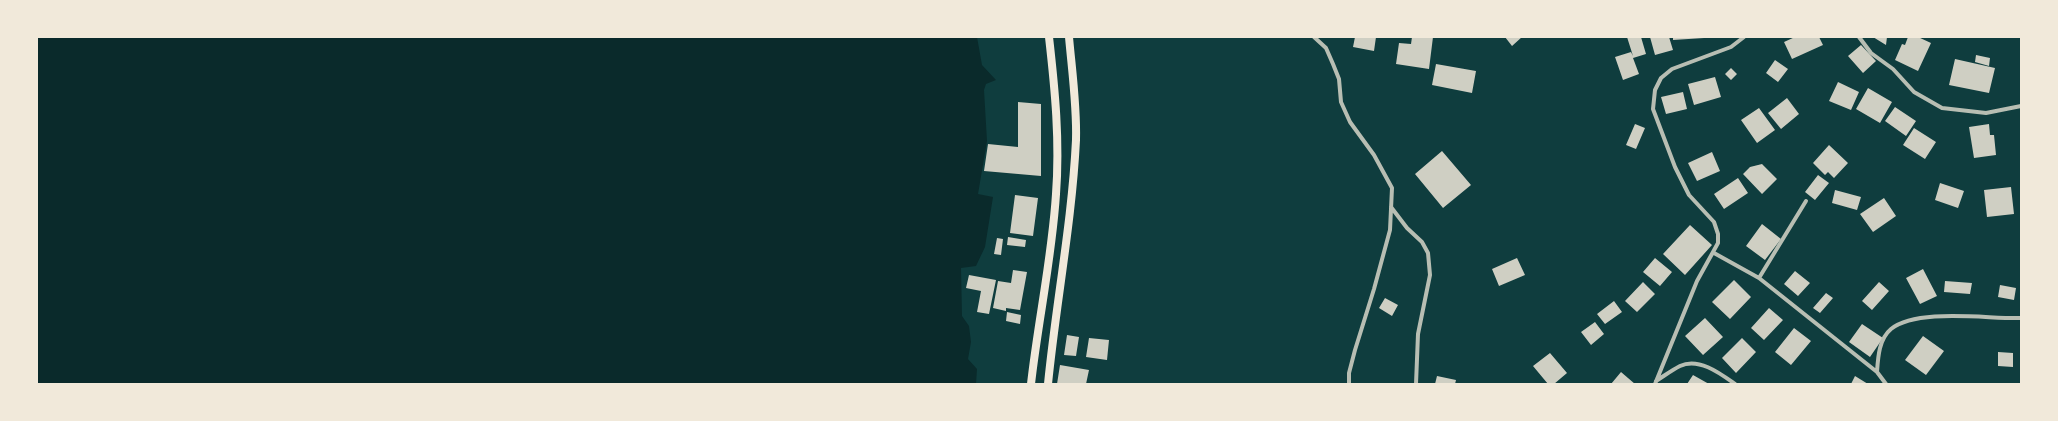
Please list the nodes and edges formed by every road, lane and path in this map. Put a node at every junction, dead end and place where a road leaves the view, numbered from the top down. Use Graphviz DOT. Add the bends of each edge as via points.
graph roads {
  1 [pos="1049,37"];
  2 [pos="1069,37"];
  3 [pos="1314,37"];
  4 [pos="1744,37"];
  5 [pos="1859,37"];
  6 [pos="2021,106"];
  7 [pos="1806,201"];
  8 [pos="1391,207"];
  9 [pos="1714,253"];
  10 [pos="1759,278"];
  11 [pos="2021,318"];
  12 [pos="1877,372"];
  13 [pos="1656,383"];
  14 [pos="1032,384"];
  15 [pos="1048,384"];
  16 [pos="1349,384"];
  17 [pos="1416,384"];
  18 [pos="1735,384"];
  19 [pos="1886,384"];
  1 -- 14 [label="main road" via="1058,136 1056,195"];
  2 -- 15 [label="main road" via="1076,139 1071,201"];
  3 -- 8 [label="street" via="1326,48 1335,69 1339,79 1341,102 1350,122 1374,155 1392,188"];
  4 -- 9 [label="street" via="1731,47 1672,69 1661,78 1655,90 1652,109 1689,195 1714,222 1718,243"];
  5 -- 6 [label="street" via="1871,53 1893,69 1914,92 1942,108 1986,113"];
  7 -- 10 [label="street"];
  8 -- 16 [label="street" via="1390,230 1354,350"];
  8 -- 17 [label="street" via="1422,242 1428,253 1430,275 1418,334"];
  9 -- 10 [label="street"];
  9 -- 13 [label="street" via="1697,281"];
  10 -- 12 [label="street"];
  11 -- 12 [label="street" via="1932,317 1907,320 1890,330 1878,350"];
  12 -- 19 [label="street"];
  13 -- 18 [label="street" via="1682,365 1695,364 1712,368"];
}
